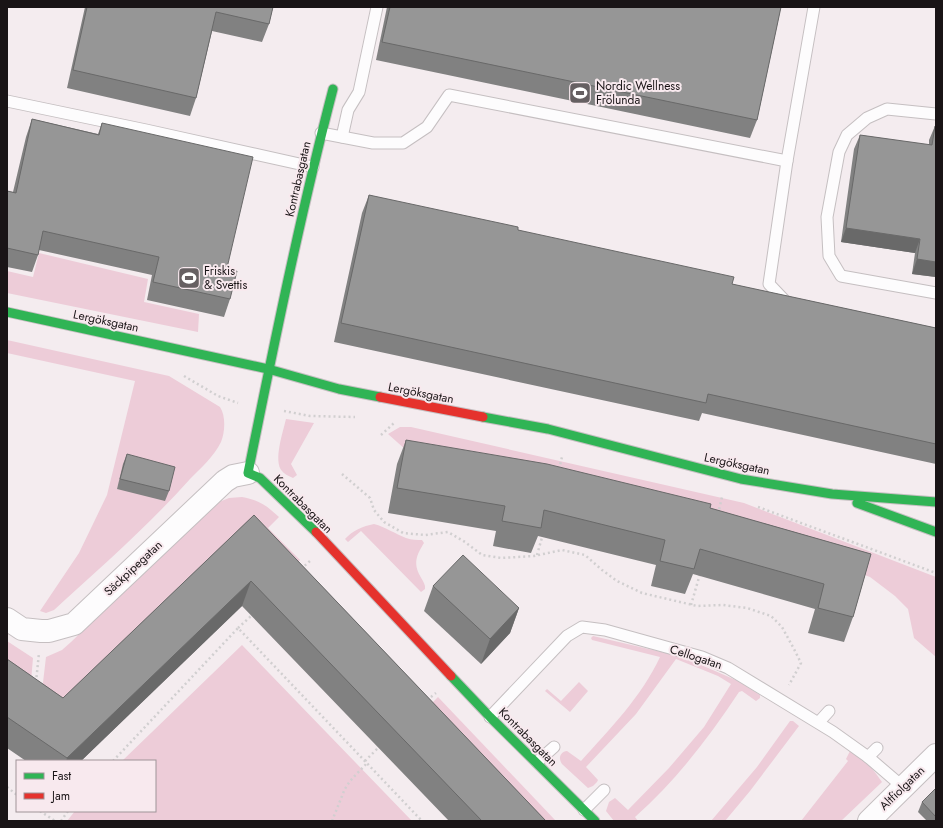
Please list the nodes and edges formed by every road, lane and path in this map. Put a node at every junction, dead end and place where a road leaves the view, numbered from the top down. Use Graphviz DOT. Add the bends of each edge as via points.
graph roads {
  1 [pos="376,7"];
  2 [pos="814,7"];
  3 [pos="333,89"];
  4 [pos="7,101"];
  5 [pos="936,114"];
  6 [pos="321,133"];
  7 [pos="342,137"];
  8 [pos="787,161"];
  9 [pos="313,167"];
  10 [pos="936,293"];
  11 [pos="800,310"];
  12 [pos="7,312"];
  13 [pos="268,369"];
  14 [pos="293,413"];
  15 [pos="358,417"];
  16 [pos="397,418"];
  17 [pos="381,435"];
  18 [pos="563,454"];
  19 [pos="248,473"];
  20 [pos="342,474"];
  21 [pos="558,475"];
  22 [pos="715,494"];
  23 [pos="832,494"];
  24 [pos="936,502"];
  25 [pos="758,507"];
  26 [pos="716,517"];
  27 [pos="936,532"];
  28 [pos="543,533"];
  29 [pos="327,545"];
  30 [pos="537,555"];
  31 [pos="702,568"];
  32 [pos="936,573"];
  33 [pos="296,574"];
  34 [pos="691,605"];
  35 [pos="251,616"];
  36 [pos="7,619"];
  37 [pos="238,628"];
  38 [pos="41,630"];
  39 [pos="452,678"];
  40 [pos="36,686"];
  41 [pos="782,700"];
  42 [pos="423,704"];
  43 [pos="829,711"];
  44 [pos="490,717"];
  45 [pos="819,722"];
  46 [pos="554,746"];
  47 [pos="378,748"];
  48 [pos="877,748"];
  49 [pos="936,755"];
  50 [pos="868,757"];
  51 [pos="114,760"];
  52 [pos="366,762"];
  53 [pos="536,762"];
  54 [pos="903,787"];
  55 [pos="7,788"];
  56 [pos="604,790"];
  57 [pos="16,793"];
  58 [pos="584,810"];
  59 [pos="42,812"];
  60 [pos="67,812"];
  61 [pos="55,821"];
  62 [pos="61,821"];
  63 [pos="332,821"];
  64 [pos="422,821"];
  65 [pos="595,821"];
  66 [pos="869,821"];
  1 -- 7 [label="lane" via="359,92 348,110"];
  2 -- 8 [label="lane"];
  3 -- 6 [label="street, Kontrabasgatan"];
  4 -- 9 [label="lane"];
  5 -- 10 [label="lane" via="887,109 867,118 847,134 839,152 827,217 829,256 841,276"];
  6 -- 7 [label="lane"];
  6 -- 9 [label="street, Kontrabasgatan"];
  7 -- 8 [label="lane" via="374,143 403,143 427,127 449,96"];
  8 -- 11 [label="lane" via="769,284 786,303"];
  9 -- 13 [label="street, Kontrabasgatan"];
  12 -- 13 [label="street, Lergöksgatan"];
  13 -- 19 [label="street, Kontrabasgatan"];
  13 -- 23 [label="street, Lergöksgatan" via="339,389 548,429 741,479"];
  14 -- 15 [label="path"];
  16 -- 17 [label="path"];
  18 -- 21 [label="path"];
  19 -- 29 [label="street, Kontrabasgatan" via="260,478"];
  19 -- 38 [label="street, Säckpipegatan" via="224,481 74,624 49,631"];
  20 -- 30 [label="path" via="370,498 374,510 384,522 403,533 425,535 448,532 482,555 501,558"];
  22 -- 26 [label="path" via="723,496"];
  23 -- 24 [label="street, Lergöksgatan"];
  23 -- 27 [label="street, Lergöksgatan"];
  25 -- 32 [label="path"];
  28 -- 30 [label="path"];
  29 -- 33 [label="path"];
  29 -- 39 [label="street, Kontrabasgatan"];
  30 -- 34 [label="path" via="562,550 585,555 617,581 642,593"];
  31 -- 34 [label="path"];
  34 -- 41 [label="path" via="747,608 771,616 782,627 801,663"];
  35 -- 37 [label="path"];
  36 -- 38 [label="street, Säckpipegatan" via="22,629"];
  37 -- 51 [label="path"];
  37 -- 52 [label="path"];
  38 -- 40 [label="path"];
  39 -- 42 [label="path"];
  39 -- 44 [label="street, Kontrabasgatan"];
  41 -- 44 [label="lane, Cellogatan" via="728,668 702,657 605,630 582,627 567,636"];
  41 -- 45 [label="lane, Cellogatan"];
  43 -- 45 [label="lane"];
  44 -- 53 [label="street, Kontrabasgatan"];
  45 -- 50 [label="lane, Cellogatan"];
  46 -- 53 [label="lane"];
  47 -- 52 [label="path"];
  48 -- 50 [label="lane"];
  49 -- 54 [label="street, Altfiolgatan"];
  50 -- 54 [label="lane, Cellogatan"];
  52 -- 63 [label="path" via="344,790"];
  52 -- 64 [label="path"];
  53 -- 58 [label="street, Kontrabasgatan"];
  54 -- 66 [label="street, Altfiolgatan"];
  55 -- 57 [label="path"];
  56 -- 58 [label="lane"];
  58 -- 65 [label="street, Kontrabasgatan"];
  59 -- 61 [label="path"];
  60 -- 62 [label="path"];
}
